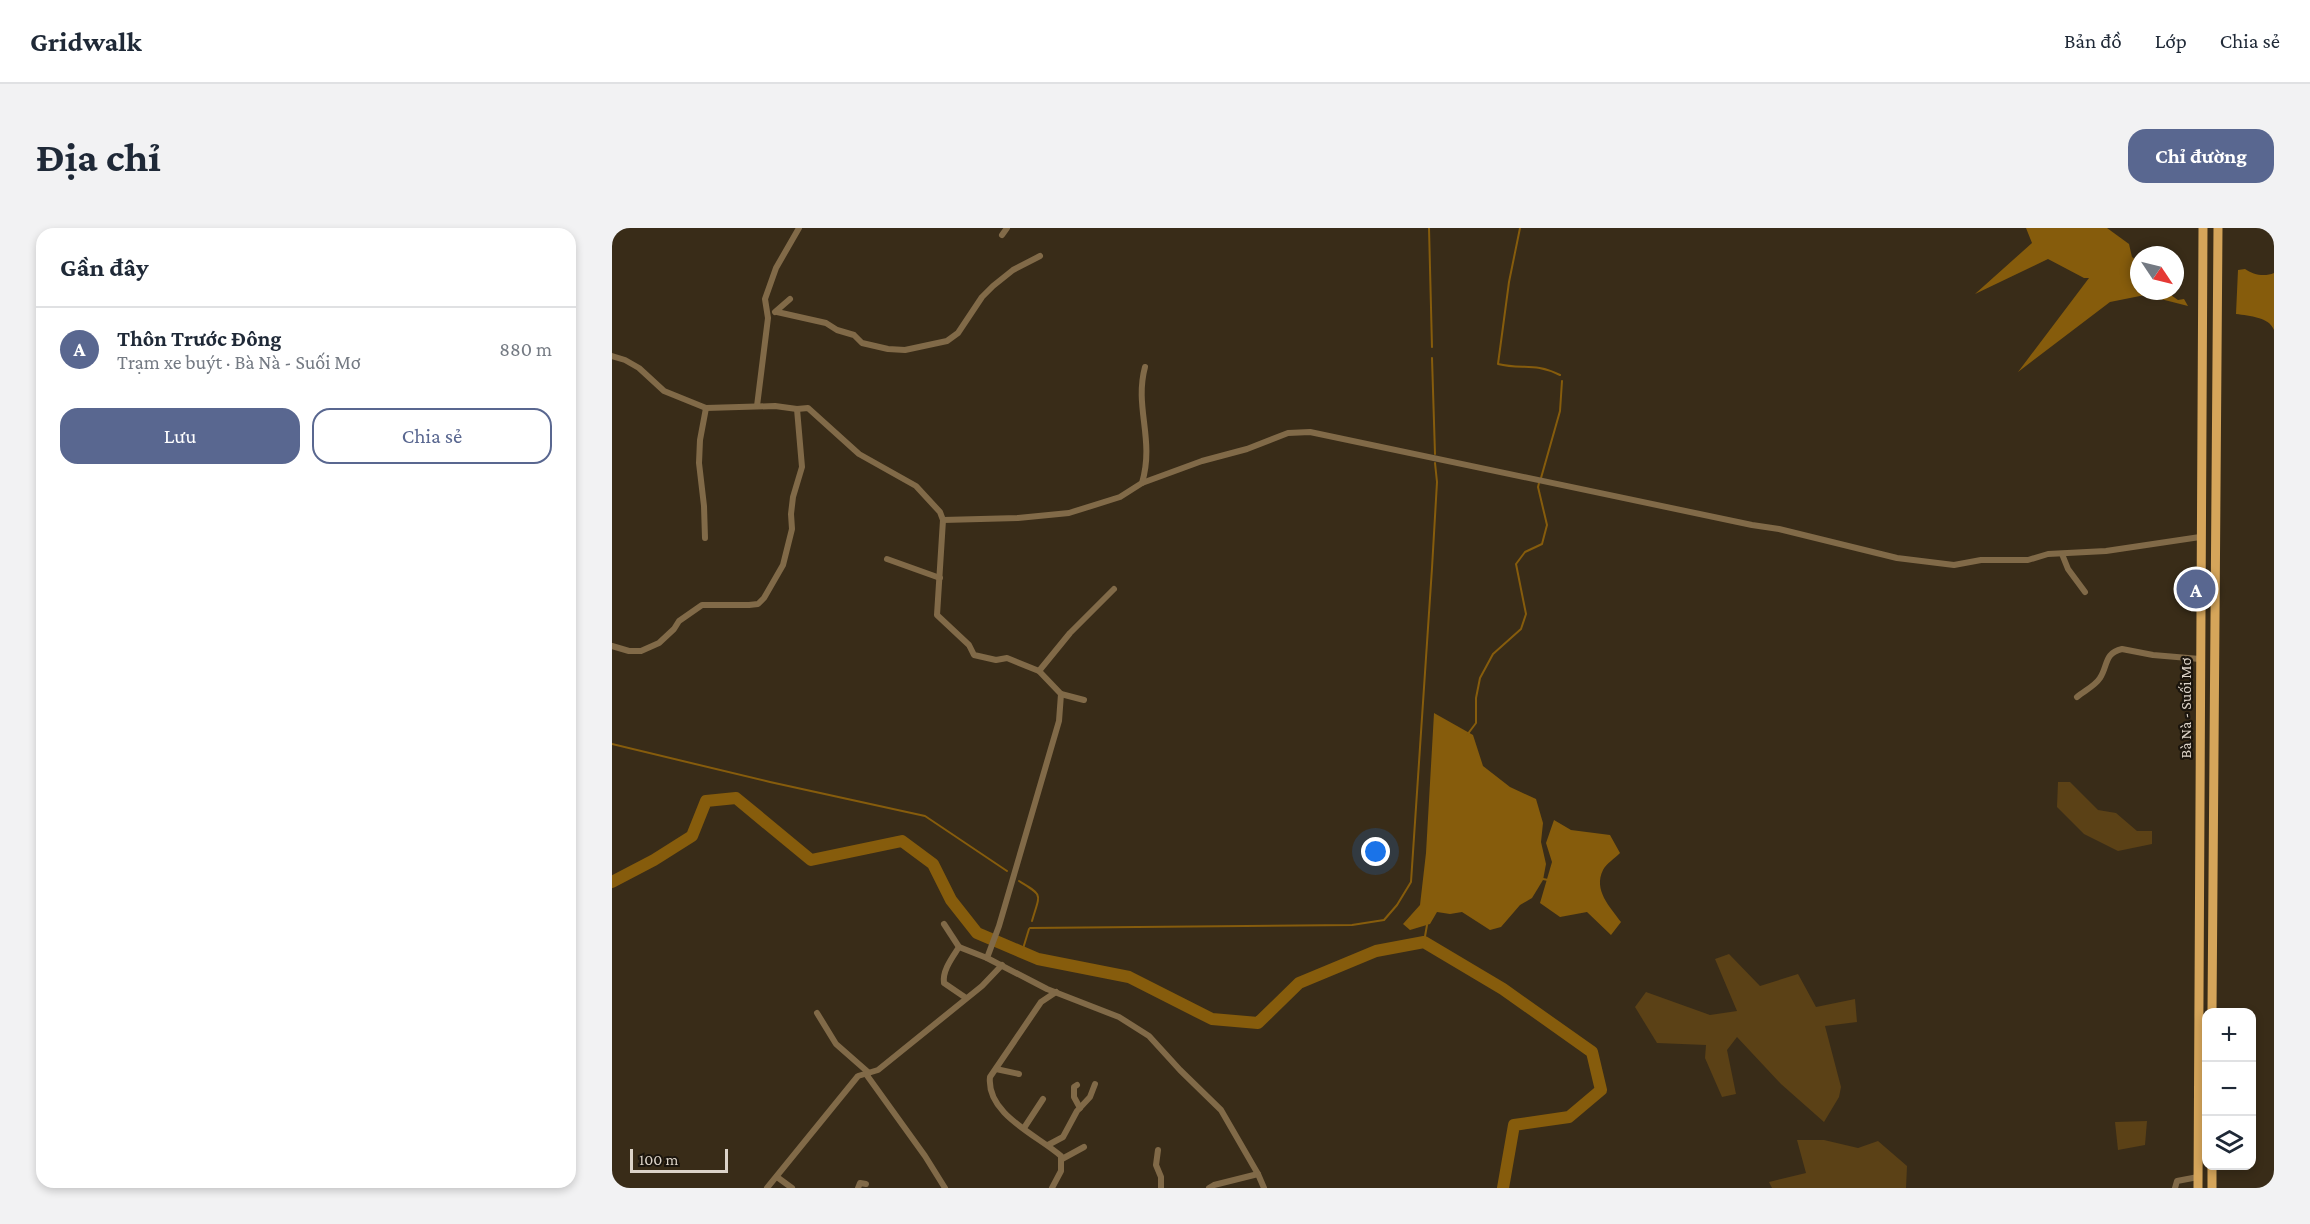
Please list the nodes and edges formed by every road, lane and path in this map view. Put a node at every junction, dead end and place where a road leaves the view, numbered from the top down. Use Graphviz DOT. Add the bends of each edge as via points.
graph roads {
  1 [pos="799,228"];
  2 [pos="1007,228"];
  3 [pos="2203,228"];
  4 [pos="2218,228"];
  5 [pos="1002,235"];
  6 [pos="1040,256"];
  7 [pos="790,299"];
  8 [pos="777,312"];
  9 [pos="767,314"];
  10 [pos="612,356"];
  11 [pos="1145,367"];
  12 [pos="758,406"];
  13 [pos="706,408"];
  14 [pos="797,409"];
  15 [pos="1142,483"];
  16 [pos="943,520"];
  17 [pos="2215,535"];
  18 [pos="2200,537"];
  19 [pos="705,538"];
  20 [pos="2062,554"];
  21 [pos="887,560"];
  22 [pos="940,578"];
  23 [pos="1114,589"];
  24 [pos="2085,592"];
  25 [pos="612,646"];
  26 [pos="2200,659"];
  27 [pos="1039,671"];
  28 [pos="1061,694"];
  29 [pos="2077,697"];
  30 [pos="1084,700"];
  31 [pos="944,924"];
  32 [pos="959,948"];
  33 [pos="987,958"];
  34 [pos="2199,964"];
  35 [pos="1002,965"];
  36 [pos="2212,966"];
  37 [pos="1056,992"];
  38 [pos="966,998"];
  39 [pos="2212,1008"];
  40 [pos="817,1013"];
  41 [pos="996,1069"];
  42 [pos="868,1074"];
  43 [pos="1019,1074"];
  44 [pos="1095,1084"];
  45 [pos="1077,1085"];
  46 [pos="1043,1099"];
  47 [pos="1080,1108"];
  48 [pos="1024,1128"];
  49 [pos="1048,1144"];
  50 [pos="1084,1147"];
  51 [pos="1158,1150"];
  52 [pos="1062,1159"];
  53 [pos="2212,1170"];
  54 [pos="1258,1174"];
  55 [pos="777,1177"];
  56 [pos="2198,1177"];
  57 [pos="866,1184"];
  58 [pos="768,1188"];
  59 [pos="792,1188"];
  60 [pos="858,1188"];
  61 [pos="945,1188"];
  62 [pos="1052,1188"];
  63 [pos="1161,1188"];
  64 [pos="1209,1188"];
  65 [pos="1264,1188"];
  66 [pos="2175,1188"];
  67 [pos="2198,1188"];
  68 [pos="2212,1188"];
  1 -- 9 [label="street" via="772,277 765,300"];
  2 -- 5 [label="street"];
  3 -- 18 [label="main road, Bà Nà - Suối Mơ"];
  4 -- 17 [label="main road, Bà Nà - Suối Mơ"];
  6 -- 8 [label="street" via="993,285 958,333 947,341 905,350 862,343 854,335 826,323"];
  7 -- 8 [label="street"];
  8 -- 9 [label="street"];
  9 -- 12 [label="street"];
  10 -- 13 [label="street" via="639,368 664,391"];
  11 -- 15 [label="street" via="1141,393 1148,455"];
  12 -- 13 [label="street"];
  12 -- 14 [label="street"];
  13 -- 19 [label="street" via="699,463"];
  14 -- 16 [label="street" via="808,408 860,454 916,486"];
  14 -- 25 [label="street" via="802,467 793,497 792,528 783,565 764,598 749,606 702,605 679,621 659,644 641,651"];
  15 -- 16 [label="street" via="1120,497 1070,513"];
  15 -- 20 [label="street" via="1288,433 1301,432 1779,529 1897,558 1954,565"];
  16 -- 22 [label="street"];
  17 -- 18 [label="main road"];
  17 -- 36 [label="main road, Bà Nà - Suối Mơ"];
  18 -- 20 [label="street"];
  18 -- 26 [label="main road, Bà Nà - Suối Mơ"];
  20 -- 24 [label="street"];
  21 -- 22 [label="street"];
  22 -- 27 [label="street" via="937,615 969,645 974,655 1007,658"];
  23 -- 27 [label="street"];
  26 -- 29 [label="street" via="2116,650 2109,655 2096,683"];
  26 -- 34 [label="main road, Bà Nà - Suối Mơ"];
  27 -- 28 [label="street"];
  28 -- 30 [label="street"];
  28 -- 33 [label="street" via="1059,721"];
  31 -- 32 [label="street"];
  32 -- 33 [label="street"];
  32 -- 38 [label="street" via="943,977 944,983"];
  33 -- 35 [label="street"];
  34 -- 36 [label="main road"];
  34 -- 56 [label="main road, Bà Nà - Suối Mơ"];
  35 -- 37 [label="street"];
  35 -- 38 [label="street"];
  36 -- 39 [label="main road, Bà Nà - Suối Mơ"];
  37 -- 41 [label="street" via="1041,1002"];
  37 -- 54 [label="street" via="1119,1017 1149,1036 1221,1110"];
  38 -- 42 [label="street"];
  40 -- 42 [label="street" via="836,1044"];
  41 -- 43 [label="street"];
  41 -- 48 [label="street" via="990,1077 992,1096 1001,1112"];
  42 -- 55 [label="street" via="858,1076"];
  42 -- 61 [label="street"];
  44 -- 47 [label="street"];
  45 -- 47 [label="street" via="1073,1092"];
  46 -- 48 [label="street"];
  47 -- 49 [label="street" via="1063,1137"];
  48 -- 49 [label="street"];
  49 -- 52 [label="street"];
  50 -- 52 [label="street"];
  51 -- 63 [label="street" via="1156,1165"];
  52 -- 62 [label="street"];
  53 -- 68 [label="main road"];
  54 -- 64 [label="street"];
  54 -- 65 [label="street"];
  55 -- 58 [label="street"];
  55 -- 59 [label="street"];
  56 -- 66 [label="street" via="2178,1181"];
  56 -- 67 [label="main road, Bà Nà - Suối Mơ"];
  57 -- 60 [label="street" via="860,1183"];
}
